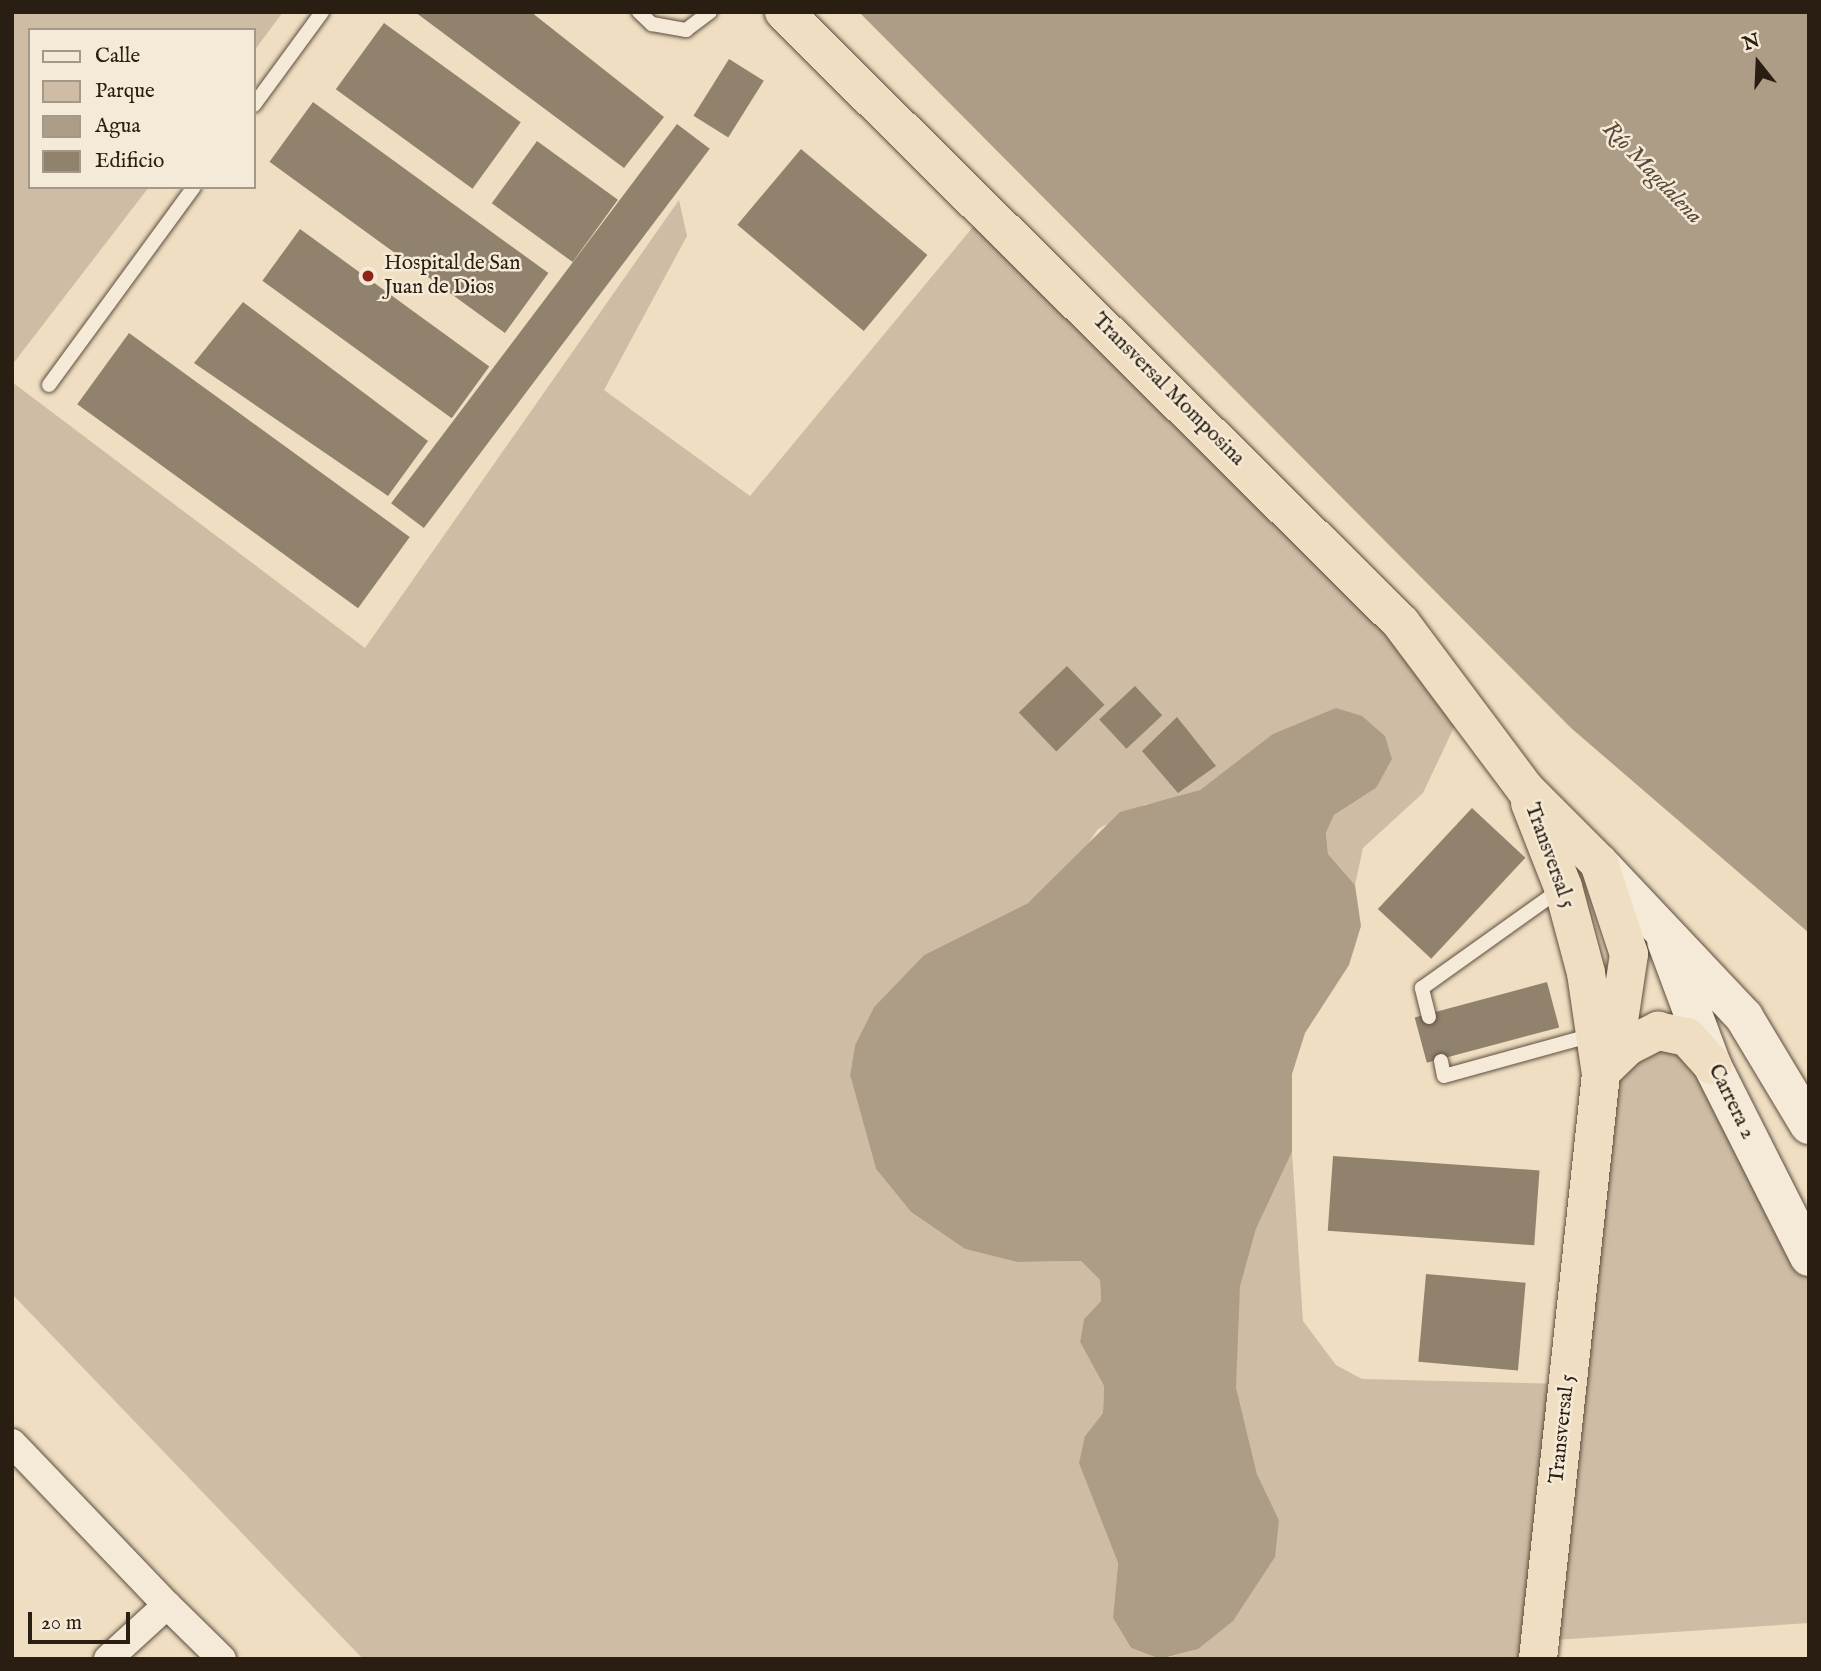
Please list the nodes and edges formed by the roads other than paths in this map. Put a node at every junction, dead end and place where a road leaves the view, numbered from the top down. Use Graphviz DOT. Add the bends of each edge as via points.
graph roads {
  1 [pos="322,12"];
  2 [pos="639,12"];
  3 [pos="710,12"];
  4 [pos="784,12"];
  5 [pos="256,102"];
  6 [pos="193,189"];
  7 [pos="49,385"];
  8 [pos="1526,790"];
  9 [pos="1599,863"];
  10 [pos="1563,887"];
  11 [pos="1666,941"];
  12 [pos="1429,1017"];
  13 [pos="1597,1034"];
  14 [pos="1441,1061"];
  15 [pos="1712,1065"];
  16 [pos="1601,1074"];
  17 [pos="1809,1125"];
  18 [pos="1809,1257"];
  19 [pos="12,1443"];
  20 [pos="167,1605"];
  21 [pos="108,1659"];
  22 [pos="222,1659"];
  23 [pos="1538,1659"];
  1 -- 5 [label="lane"];
  2 -- 3 [label="lane" via="652,24 686,30"];
  4 -- 8 [label="highway, Transversal Momposina" via="1401,623"];
  6 -- 7 [label="lane"];
  8 -- 9 [label="highway, Transversal 5"];
  8 -- 10 [label="highway, Transversal 5"];
  9 -- 11 [label="main road, Carrera 2"];
  9 -- 16 [label="highway, Transversal 5" via="1629,954 1621,1011"];
  10 -- 12 [label="lane" via="1422,988"];
  10 -- 13 [label="highway, Transversal 5"];
  11 -- 15 [label="main road, Carrera 2"];
  11 -- 17 [label="main road, Carrera 2" via="1744,1017"];
  13 -- 14 [label="lane" via="1444,1076"];
  13 -- 16 [label="highway, Transversal 5"];
  15 -- 16 [label="highway" via="1687,1037 1658,1031 1628,1046"];
  15 -- 18 [label="main road, Carrera 2"];
  16 -- 23 [label="highway, Transversal 5"];
  19 -- 20 [label="street"];
  20 -- 21 [label="street"];
  20 -- 22 [label="street"];
}
